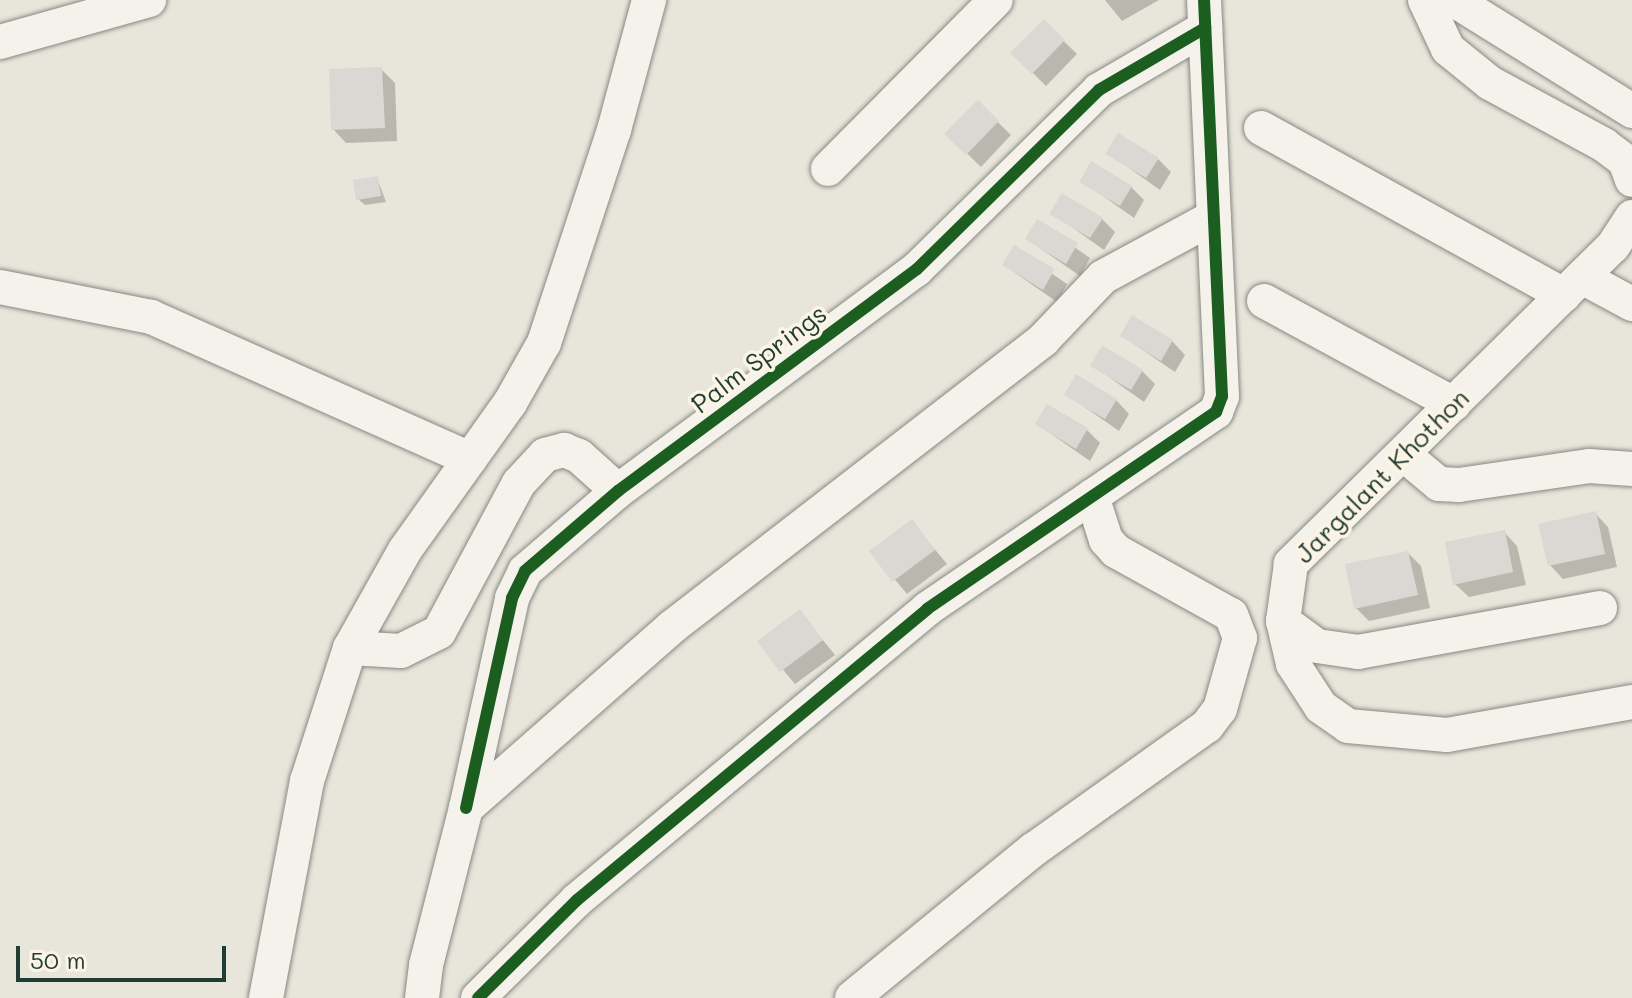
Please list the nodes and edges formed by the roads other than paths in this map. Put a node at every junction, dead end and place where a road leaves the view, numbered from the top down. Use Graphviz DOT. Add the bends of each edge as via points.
graph roads {
  1 [pos="149,0"];
  2 [pos="649,0"];
  3 [pos="996,0"];
  4 [pos="1425,0"];
  5 [pos="1454,0"];
  6 [pos="61,14"];
  7 [pos="1204,14"];
  8 [pos="0,42"];
  9 [pos="1632,111"];
  10 [pos="1261,128"];
  11 [pos="828,169"];
  12 [pos="1632,180"];
  13 [pos="1214,217"];
  14 [pos="1632,217"];
  15 [pos="1573,286"];
  16 [pos="0,287"];
  17 [pos="1264,301"];
  18 [pos="1632,304"];
  19 [pos="1454,404"];
  20 [pos="1403,454"];
  21 [pos="470,459"];
  22 [pos="1632,469"];
  23 [pos="618,491"];
  24 [pos="1092,496"];
  25 [pos="1600,608"];
  26 [pos="1283,621"];
  27 [pos="350,648"];
  28 [pos="1631,701"];
  29 [pos="466,808"];
  30 [pos="266,998"];
  31 [pos="422,998"];
  32 [pos="478,998"];
  33 [pos="852,998"];
  1 -- 6 [label="street"];
  2 -- 21 [label="street" via="614,130 544,343"];
  3 -- 11 [label="street"];
  4 -- 12 [label="street" via="1448,49 1490,83 1604,145 1625,161"];
  5 -- 9 [label="street"];
  6 -- 8 [label="street"];
  7 -- 13 [label="street, Palm Springs"];
  7 -- 23 [label="street, Palm Springs" via="1099,90 917,269"];
  10 -- 15 [label="street"];
  13 -- 24 [label="street, Palm Springs" via="1220,405 1210,419"];
  13 -- 29 [label="street" via="1103,277 1043,340 672,627"];
  14 -- 15 [label="street, Jargalant Khothon" via="1613,246"];
  15 -- 18 [label="street"];
  15 -- 19 [label="street, Jargalant Khothon"];
  16 -- 21 [label="street" via="151,317"];
  17 -- 19 [label="street"];
  19 -- 20 [label="street, Jargalant Khothon"];
  20 -- 22 [label="street" via="1439,484 1589,466"];
  20 -- 26 [label="street, Jargalant Khothon" via="1291,564"];
  21 -- 27 [label="street" via="405,550"];
  23 -- 27 [label="street" via="579,456 564,450 545,455 519,483 439,632 401,651"];
  23 -- 29 [label="street, Palm Springs" via="520,577"];
  24 -- 32 [label="street" via="927,609 771,734 577,900"];
  24 -- 33 [label="street" via="1116,551 1231,615 1240,638 1220,709 1207,726 1033,850"];
  25 -- 26 [label="street" via="1358,652 1317,646"];
  26 -- 28 [label="street, Jargalant Khothon" via="1293,664 1321,707 1348,726 1447,735"];
  27 -- 30 [label="street" via="307,781"];
  29 -- 31 [label="street, Palm Springs"];
}
